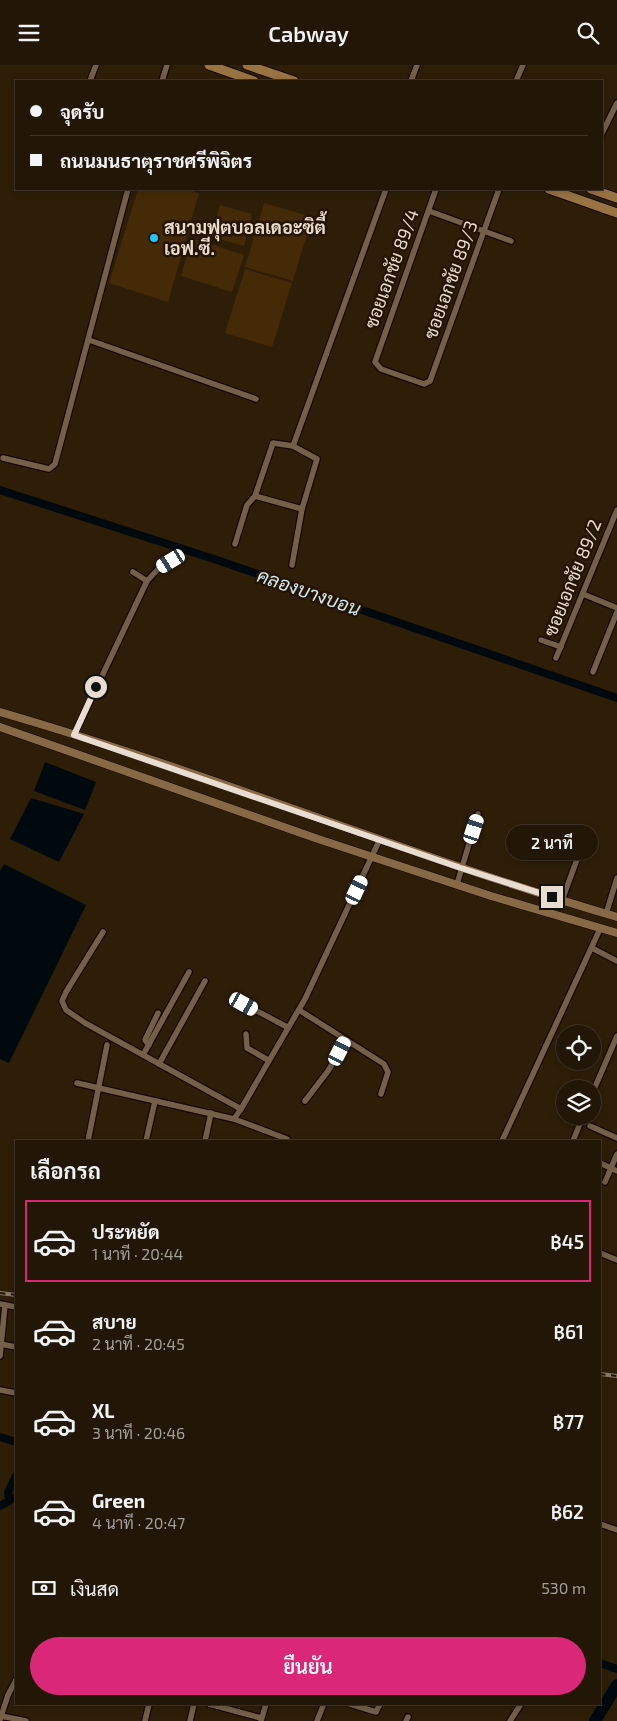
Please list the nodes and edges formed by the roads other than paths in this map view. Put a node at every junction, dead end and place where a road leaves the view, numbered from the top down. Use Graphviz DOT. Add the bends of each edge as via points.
graph roads {
  1 [pos="96,65"];
  2 [pos="168,65"];
  3 [pos="209,65"];
  4 [pos="247,65"];
  5 [pos="417,65"];
  6 [pos="523,65"];
  7 [pos="90,80"];
  8 [pos="162,80"];
  9 [pos="251,80"];
  10 [pos="291,80"];
  11 [pos="411,80"];
  12 [pos="516,80"];
  13 [pos="617,103"];
  14 [pos="603,131"];
  15 [pos="128,190"];
  16 [pos="386,190"];
  17 [pos="436,190"];
  18 [pos="500,190"];
  19 [pos="552,190"];
  20 [pos="594,190"];
  21 [pos="617,198"];
  22 [pos="429,211"];
  23 [pos="617,213"];
  24 [pos="485,231"];
  25 [pos="511,241"];
  26 [pos="89,340"];
  27 [pos="430,381"];
  28 [pos="256,399"];
  29 [pos="293,446"];
  30 [pos="3,458"];
  31 [pos="255,496"];
  32 [pos="302,509"];
  33 [pos="617,510"];
  34 [pos="235,544"];
  35 [pos="171,561"];
  36 [pos="292,565"];
  37 [pos="133,572"];
  38 [pos="147,581"];
  39 [pos="583,594"];
  40 [pos="617,610"];
  41 [pos="541,640"];
  42 [pos="561,647"];
  43 [pos="556,658"];
  44 [pos="593,672"];
  45 [pos="0,712"];
  46 [pos="0,727"];
  47 [pos="74,735"];
  48 [pos="478,814"];
  49 [pos="585,838"];
  50 [pos="380,839"];
  51 [pos="373,857"];
  52 [pos="461,868"];
  53 [pos="617,878"];
  54 [pos="457,885"];
  55 [pos="562,900"];
  56 [pos="606,914"];
  57 [pos="617,917"];
  58 [pos="600,929"];
  59 [pos="103,932"];
  60 [pos="617,933"];
  61 [pos="592,948"];
  62 [pos="617,961"];
  63 [pos="190,973"];
  64 [pos="205,981"];
  65 [pos="244,1004"];
  66 [pos="299,1010"];
  67 [pos="158,1013"];
  68 [pos="287,1027"];
  69 [pos="246,1034"];
  70 [pos="617,1036"];
  71 [pos="346,1040"];
  72 [pos="107,1045"];
  73 [pos="149,1045"];
  74 [pos="143,1055"];
  75 [pos="268,1060"];
  76 [pos="159,1064"];
  77 [pos="598,1080"];
  78 [pos="77,1083"];
  79 [pos="99,1088"];
  80 [pos="381,1093"];
  81 [pos="155,1101"];
  82 [pos="305,1101"];
  83 [pos="240,1109"];
  84 [pos="210,1113"];
  85 [pos="234,1119"];
  86 [pos="580,1125"];
  87 [pos="590,1126"];
  88 [pos="617,1138"];
  89 [pos="287,1139"];
  90 [pos="88,1140"];
  91 [pos="146,1140"];
  92 [pos="205,1140"];
  93 [pos="502,1140"];
  94 [pos="573,1140"];
  95 [pos="617,1154"];
  96 [pos="601,1163"];
  97 [pos="614,1169"];
  98 [pos="605,1182"];
  99 [pos="601,1253"];
  100 [pos="617,1260"];
  101 [pos="2,1305"];
  102 [pos="15,1307"];
  103 [pos="1,1344"];
  104 [pos="15,1347"];
  105 [pos="0,1356"];
  106 [pos="0,1390"];
  107 [pos="15,1393"];
  108 [pos="601,1524"];
  109 [pos="617,1530"];
  110 [pos="15,1682"];
  111 [pos="149,1705"];
  112 [pos="194,1705"];
  113 [pos="212,1705"];
  114 [pos="266,1705"];
  115 [pos="353,1705"];
  116 [pos="380,1705"];
  117 [pos="520,1705"];
  118 [pos="323,1707"];
  119 [pos="1,1718"];
  120 [pos="261,1720"];
  121 [pos="26,1721"];
  122 [pos="145,1721"];
  123 [pos="190,1721"];
  124 [pos="317,1721"];
  125 [pos="510,1721"];
  1 -- 7 [label="street"];
  2 -- 8 [label="street"];
  3 -- 9 [label="main road"];
  4 -- 10 [label="main road"];
  5 -- 11 [label="street"];
  6 -- 12 [label="street"];
  13 -- 14 [label="street"];
  15 -- 26 [label="street" via="103,275"];
  16 -- 29 [label="street"];
  17 -- 22 [label="street, ซอยเอกชัย 89/4"];
  18 -- 24 [label="street, ซอยเอกชัย 89/3"];
  19 -- 23 [label="main road"];
  20 -- 21 [label="main road"];
  22 -- 24 [label="street"];
  22 -- 27 [label="street, ซอยเอกชัย 89/4" via="376,364 381,369 424,384"];
  24 -- 25 [label="street"];
  24 -- 27 [label="street, ซอยเอกชัย 89/3"];
  26 -- 28 [label="street"];
  26 -- 30 [label="street" via="52,467 43,468"];
  29 -- 31 [label="street" via="278,442 271,445"];
  29 -- 32 [label="street" via="315,457 318,462"];
  31 -- 32 [label="street"];
  31 -- 34 [label="street" via="247,505"];
  32 -- 36 [label="street"];
  33 -- 39 [label="street, ซอยเอกชัย 89/2"];
  35 -- 38 [label="street"];
  37 -- 38 [label="street"];
  38 -- 47 [label="street"];
  39 -- 40 [label="street"];
  39 -- 42 [label="street, ซอยเอกชัย 89/2"];
  40 -- 44 [label="street"];
  41 -- 42 [label="street"];
  42 -- 43 [label="street, ซอยเอกชัย 89/2"];
  45 -- 47 [label="street"];
  46 -- 51 [label="street"];
  47 -- 50 [label="street"];
  48 -- 52 [label="street"];
  49 -- 55 [label="street"];
  50 -- 51 [label="street"];
  50 -- 52 [label="street"];
  51 -- 54 [label="street"];
  51 -- 66 [label="street"];
  52 -- 54 [label="street"];
  52 -- 55 [label="street"];
  53 -- 56 [label="street"];
  54 -- 58 [label="street"];
  55 -- 56 [label="street"];
  56 -- 57 [label="street"];
  58 -- 60 [label="street"];
  58 -- 61 [label="street"];
  59 -- 74 [label="street" via="66,993 63,1005 71,1015"];
  61 -- 62 [label="street"];
  61 -- 93 [label="street"];
  63 -- 73 [label="street"];
  64 -- 76 [label="street"];
  65 -- 68 [label="street"];
  66 -- 68 [label="street"];
  66 -- 71 [label="street"];
  67 -- 73 [label="street" via="145,1040"];
  68 -- 75 [label="street"];
  69 -- 75 [label="street" via="247,1048"];
  70 -- 77 [label="street"];
  71 -- 80 [label="street" via="386,1067 388,1076"];
  71 -- 82 [label="street"];
  72 -- 79 [label="street"];
  73 -- 74 [label="street"];
  74 -- 76 [label="street"];
  75 -- 83 [label="street"];
  76 -- 83 [label="street"];
  78 -- 79 [label="street"];
  79 -- 81 [label="street"];
  79 -- 90 [label="street"];
  81 -- 84 [label="street"];
  81 -- 91 [label="street"];
  83 -- 85 [label="street"];
  84 -- 85 [label="street"];
  84 -- 92 [label="street"];
  85 -- 89 [label="street"];
  86 -- 94 [label="street"];
  87 -- 88 [label="street"];
  95 -- 97 [label="street"];
  96 -- 97 [label="street"];
  97 -- 98 [label="street"];
  99 -- 100 [label="street"];
  101 -- 102 [label="street"];
  101 -- 103 [label="street"];
  103 -- 104 [label="street"];
  103 -- 105 [label="street"];
  106 -- 107 [label="street"];
  108 -- 109 [label="street"];
  110 -- 119 [label="street"];
  111 -- 122 [label="street"];
  112 -- 123 [label="street"];
  113 -- 120 [label="street"];
  114 -- 120 [label="street"];
  115 -- 116 [label="street" via="376,1712"];
  117 -- 125 [label="street"];
  118 -- 124 [label="street"];
  119 -- 121 [label="street"];
}
